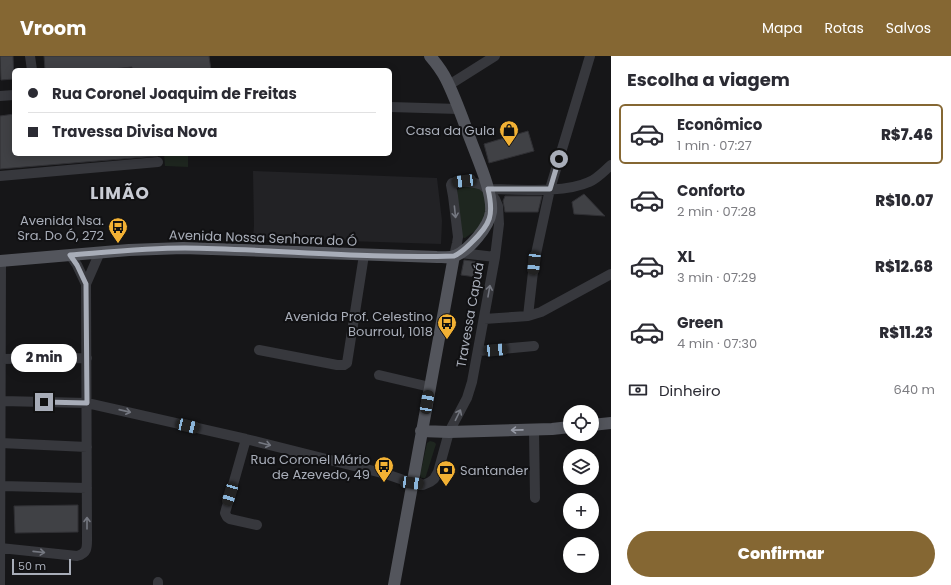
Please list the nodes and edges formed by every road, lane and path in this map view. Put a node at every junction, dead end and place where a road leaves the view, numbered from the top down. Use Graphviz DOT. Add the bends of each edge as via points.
graph roads {
  1 [pos="30,56"];
  2 [pos="430,56"];
  3 [pos="495,56"];
  4 [pos="590,56"];
  5 [pos="32,68"];
  6 [pos="449,86"];
  7 [pos="12,95"];
  8 [pos="0,96"];
  9 [pos="392,107"];
  10 [pos="459,109"];
  11 [pos="158,162"];
  12 [pos="611,165"];
  13 [pos="0,176"];
  14 [pos="488,189"];
  15 [pos="550,189"];
  16 [pos="100,252"];
  17 [pos="70,255"];
  18 [pos="364,255"];
  19 [pos="457,255"];
  20 [pos="495,257"];
  21 [pos="1,261"];
  22 [pos="611,274"];
  23 [pos="86,284"];
  24 [pos="528,316"];
  25 [pos="484,319"];
  26 [pos="534,346"];
  27 [pos="259,350"];
  28 [pos="478,351"];
  29 [pos="87,358"];
  30 [pos="1,359"];
  31 [pos="379,375"];
  32 [pos="430,387"];
  33 [pos="2,401"];
  34 [pos="87,403"];
  35 [pos="611,423"];
  36 [pos="599,424"];
  37 [pos="563,428"];
  38 [pos="534,430"];
  39 [pos="421,431"];
  40 [pos="449,432"];
  41 [pos="246,439"];
  42 [pos="1,443"];
  43 [pos="87,447"];
  44 [pos="412,483"];
  45 [pos="1,486"];
  46 [pos="87,488"];
  47 [pos="535,498"];
  48 [pos="257,526"];
  49 [pos="1,548"];
  50 [pos="0,585"];
  51 [pos="394,585"];
  1 -- 5 [label="street"];
  2 -- 6 [label="main road"];
  3 -- 6 [label="street"];
  4 -- 15 [label="street"];
  6 -- 10 [label="main road"];
  7 -- 8 [label="street"];
  9 -- 10 [label="street"];
  10 -- 14 [label="main road"];
  11 -- 13 [label="street"];
  12 -- 15 [label="street" via="590,182"];
  14 -- 15 [label="street"];
  14 -- 19 [label="main road, Travessa Capuá" via="491,213 487,226"];
  14 -- 19 [label="street, one-way" via="464,181 451,183 458,236"];
  14 -- 20 [label="street, Travessa Capuá" via="495,199 499,212"];
  15 -- 24 [label="street" via="534,263"];
  16 -- 17 [label="main road, Avenida Nossa Senhora do Ó"];
  16 -- 18 [label="main road, Avenida Nossa Senhora do Ó" via="183,248"];
  16 -- 23 [label="street"];
  17 -- 21 [label="main road, Avenida Nossa Senhora do Ó"];
  17 -- 23 [label="street"];
  18 -- 19 [label="main road, Avenida Nossa Senhora do Ó"];
  18 -- 27 [label="street" via="344,365 337,366"];
  19 -- 20 [label="street"];
  19 -- 32 [label="main road"];
  25 -- 20 [label="street, Travessa Capuá, one-way"];
  21 -- 30 [label="street"];
  22 -- 24 [label="street" via="541,312"];
  23 -- 29 [label="street"];
  24 -- 25 [label="street"];
  25 -- 28 [label="street, Travessa Capuá"];
  26 -- 28 [label="street"];
  40 -- 28 [label="street, Travessa Capuá, one-way" via="467,398"];
  29 -- 30 [label="street"];
  29 -- 34 [label="street"];
  30 -- 33 [label="street"];
  31 -- 32 [label="street"];
  32 -- 39 [label="main road"];
  33 -- 34 [label="street"];
  33 -- 42 [label="street"];
  34 -- 41 [label="street, one-way"];
  34 -- 43 [label="street"];
  35 -- 36 [label="main road"];
  37 -- 38 [label="main road"];
  38 -- 40 [label="main road, one-way"];
  38 -- 47 [label="street"];
  39 -- 40 [label="main road"];
  39 -- 44 [label="main road"];
  40 -- 44 [label="street, Travessa Capuá" via="443,458 434,479 423,485"];
  41 -- 44 [label="street, one-way" via="386,474"];
  41 -- 48 [label="street" via="225,513 230,520"];
  42 -- 43 [label="street"];
  42 -- 45 [label="street"];
  43 -- 46 [label="street"];
  44 -- 51 [label="main road"];
  45 -- 46 [label="street"];
  45 -- 49 [label="street"];
  49 -- 46 [label="street, one-way" via="77,556 86,552"];
  49 -- 50 [label="street"];
}
